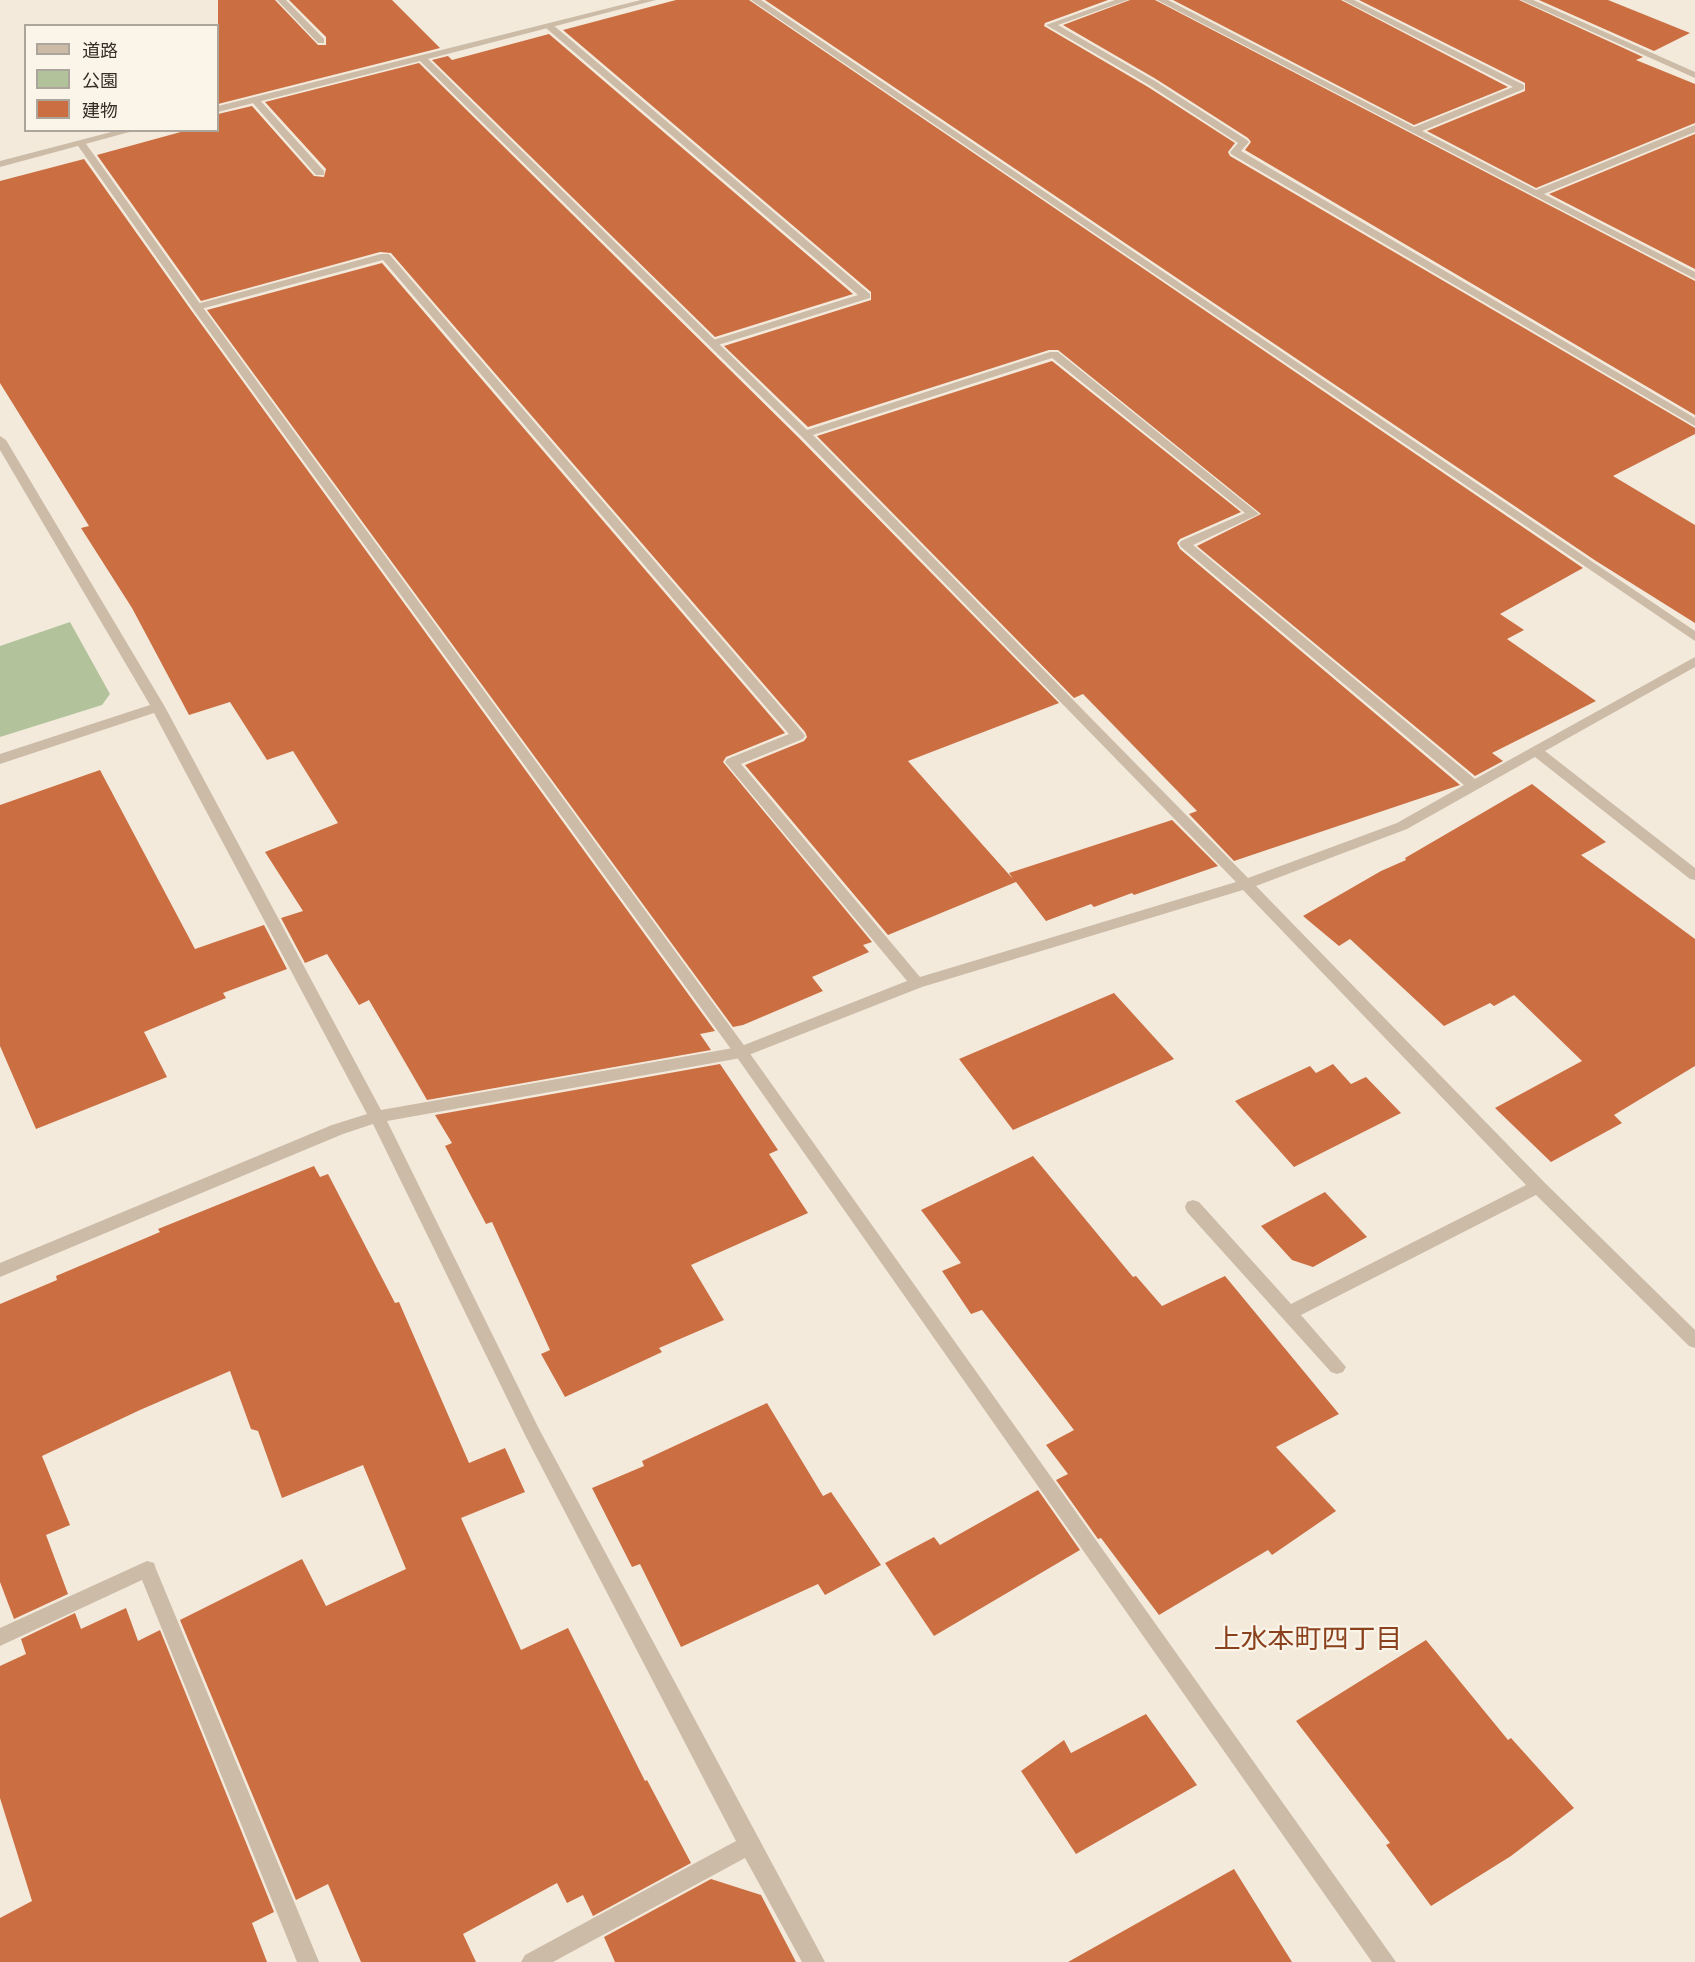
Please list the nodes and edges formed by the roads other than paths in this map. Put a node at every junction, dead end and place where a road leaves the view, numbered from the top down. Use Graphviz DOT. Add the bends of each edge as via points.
graph roads {
  1 [pos="281,0"];
  2 [pos="652,0"];
  3 [pos="755,0"];
  4 [pos="1124,0"];
  5 [pos="1161,0"];
  6 [pos="1347,0"];
  7 [pos="1525,0"];
  8 [pos="549,26"];
  9 [pos="321,41"];
  10 [pos="422,58"];
  11 [pos="1695,75"];
  12 [pos="255,100"];
  13 [pos="219,109"];
  14 [pos="1695,128"];
  15 [pos="1415,130"];
  16 [pos="124,132"];
  17 [pos="81,143"];
  18 [pos="0,164"];
  19 [pos="320,173"];
  20 [pos="1538,193"];
  21 [pos="1695,276"];
  22 [pos="197,308"];
  23 [pos="714,343"];
  24 [pos="1695,423"];
  25 [pos="805,434"];
  26 [pos="0,441"];
  27 [pos="1695,637"];
  28 [pos="1695,661"];
  29 [pos="158,706"];
  30 [pos="1535,750"];
  31 [pos="0,759"];
  32 [pos="1473,785"];
  33 [pos="1695,875"];
  34 [pos="1246,884"];
  35 [pos="917,983"];
  36 [pos="741,1052"];
  37 [pos="377,1117"];
  38 [pos="1538,1187"];
  39 [pos="1193,1207"];
  40 [pos="0,1270"];
  41 [pos="1289,1313"];
  42 [pos="1695,1341"];
  43 [pos="1337,1367"];
  44 [pos="0,1638"];
  45 [pos="749,1845"];
  46 [pos="308,1962"];
  47 [pos="532,1962"];
  48 [pos="814,1962"];
  49 [pos="1385,1962"];
  1 -- 9 [label="street"];
  2 -- 8 [label="street"];
  3 -- 27 [label="street"];
  4 -- 24 [label="street" via="1051,25 1244,142 1235,152"];
  5 -- 15 [label="street"];
  6 -- 15 [label="street" via="1521,87"];
  7 -- 11 [label="street"];
  8 -- 10 [label="street"];
  8 -- 23 [label="street" via="866,296"];
  10 -- 12 [label="street"];
  10 -- 23 [label="street"];
  12 -- 13 [label="street"];
  12 -- 19 [label="street"];
  14 -- 20 [label="street"];
  15 -- 20 [label="street"];
  16 -- 17 [label="street"];
  17 -- 18 [label="street"];
  17 -- 22 [label="street"];
  20 -- 21 [label="street"];
  22 -- 35 [label="street" via="385,256 798,736 732,762"];
  22 -- 36 [label="street"];
  23 -- 25 [label="street"];
  25 -- 32 [label="street" via="1054,354 1253,514 1185,544"];
  25 -- 34 [label="street"];
  26 -- 29 [label="street"];
  28 -- 30 [label="street"];
  29 -- 31 [label="street"];
  29 -- 37 [label="street"];
  30 -- 32 [label="street"];
  30 -- 33 [label="street"];
  32 -- 34 [label="street" via="1402,826"];
  34 -- 35 [label="street"];
  34 -- 38 [label="street"];
  35 -- 36 [label="street"];
  36 -- 37 [label="street"];
  36 -- 49 [label="street"];
  37 -- 40 [label="street" via="338,1129"];
  37 -- 45 [label="street" via="532,1432"];
  38 -- 41 [label="street"];
  38 -- 42 [label="street"];
  39 -- 41 [label="street"];
  41 -- 43 [label="street"];
  44 -- 46 [label="street" via="147,1569"];
  45 -- 47 [label="street"];
  45 -- 48 [label="street"];
}
